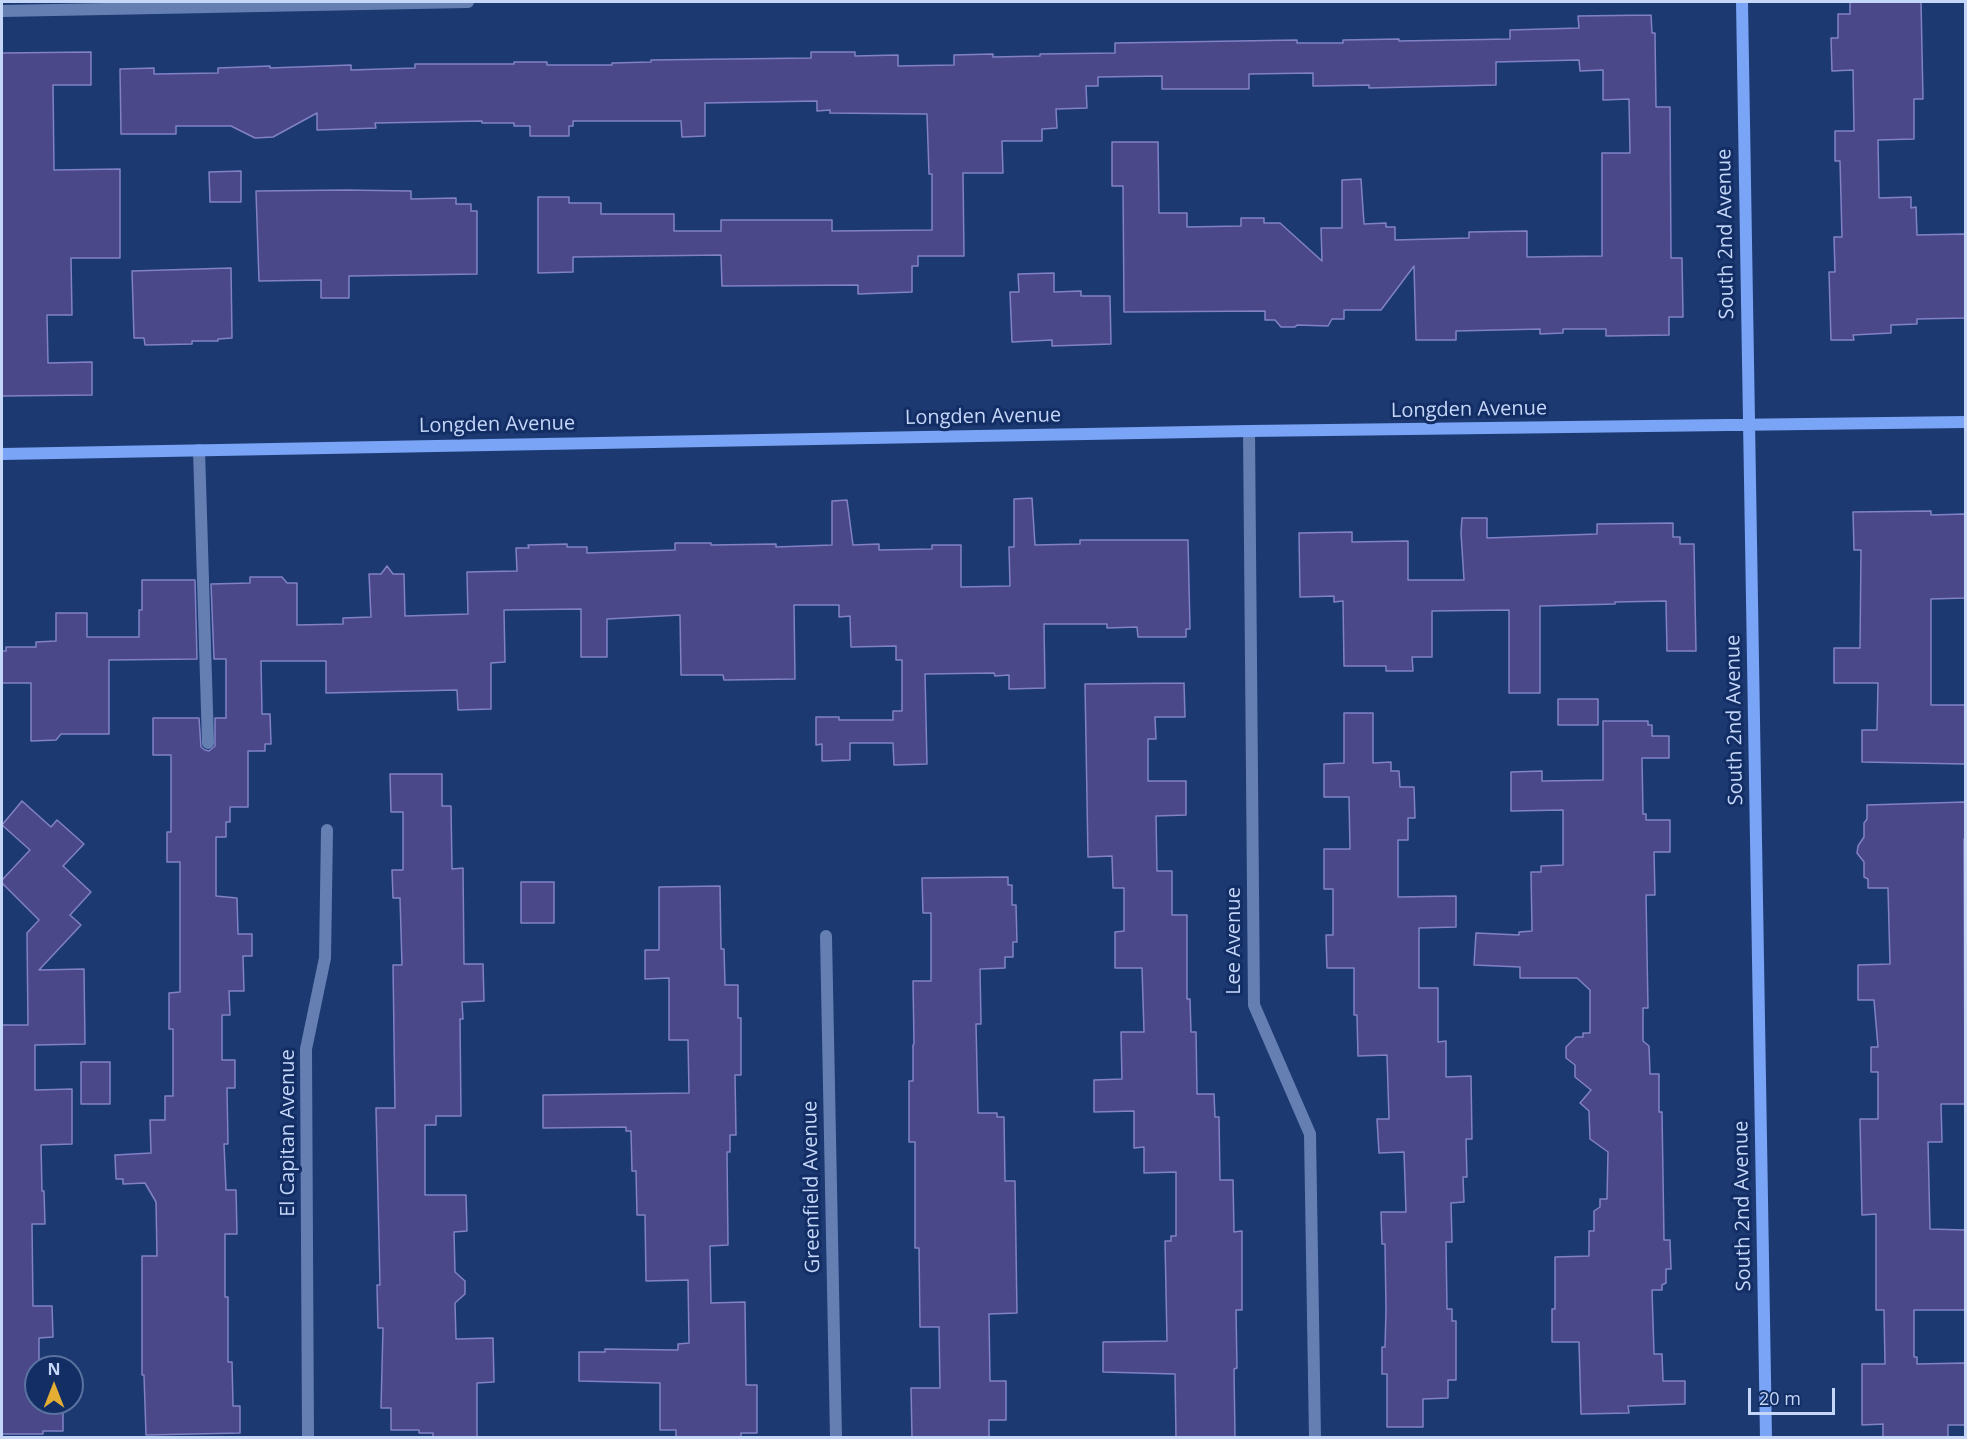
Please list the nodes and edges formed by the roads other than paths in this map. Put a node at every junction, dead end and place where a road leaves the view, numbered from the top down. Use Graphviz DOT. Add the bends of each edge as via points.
graph roads {
  1 [pos="468,2"];
  2 [pos="1742,2"];
  3 [pos="2,11"];
  4 [pos="1965,422"];
  5 [pos="1749,426"];
  6 [pos="1249,432"];
  7 [pos="199,450"];
  8 [pos="2,453"];
  9 [pos="208,743"];
  10 [pos="327,830"];
  11 [pos="826,936"];
  12 [pos="308,1437"];
  13 [pos="836,1437"];
  14 [pos="1315,1437"];
  15 [pos="1766,1437"];
  1 -- 3 [label="street"];
  2 -- 5 [label="street, South 2nd Avenue"];
  4 -- 5 [label="street, Longden Avenue"];
  5 -- 6 [label="street, Longden Avenue"];
  5 -- 15 [label="street, South 2nd Avenue"];
  6 -- 7 [label="street, Longden Avenue"];
  6 -- 14 [label="street, Lee Avenue" via="1254,1005 1310,1134"];
  7 -- 8 [label="street, Longden Avenue"];
  7 -- 9 [label="street"];
  10 -- 12 [label="street, El Capitan Avenue" via="325,958 306,1049"];
  11 -- 13 [label="street, Greenfield Avenue"];
}
